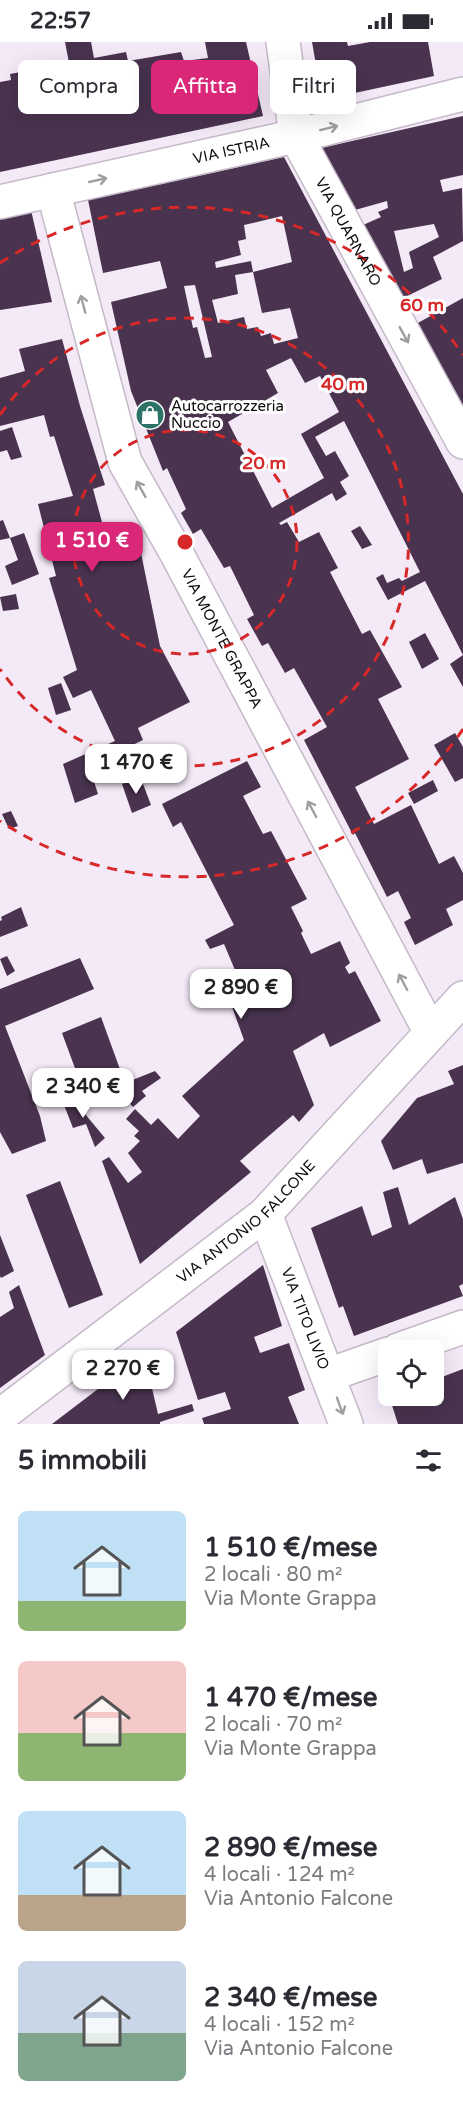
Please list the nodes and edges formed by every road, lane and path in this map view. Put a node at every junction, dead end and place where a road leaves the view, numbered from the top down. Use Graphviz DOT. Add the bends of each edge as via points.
graph roads {
  1 [pos="283,42"];
  2 [pos="463,94"];
  3 [pos="296,136"];
  4 [pos="53,190"];
  5 [pos="0,202"];
  6 [pos="463,442"];
  7 [pos="463,998"];
  8 [pos="431,1033"];
  9 [pos="265,1214"];
  10 [pos="463,1327"];
  11 [pos="426,1340"];
  12 [pos="378,1357"];
  13 [pos="328,1375"];
  14 [pos="0,1416"];
  15 [pos="346,1424"];
  1 -- 3 [label="street, VIA QUARNARO"];
  3 -- 2 [label="street, VIA ISTRIA, one-way"];
  4 -- 3 [label="street, VIA ISTRIA, one-way"];
  3 -- 6 [label="street, VIA QUARNARO, one-way"];
  4 -- 5 [label="street, VIA ISTRIA"];
  8 -- 4 [label="street, VIA MONTE GRAPPA, one-way" via="125,462"];
  7 -- 8 [label="street, VIA ANTONIO FALCONE"];
  8 -- 9 [label="street, VIA ANTONIO FALCONE"];
  9 -- 13 [label="street, VIA TITO LIVIO"];
  9 -- 14 [label="street, VIA ANTONIO FALCONE"];
  10 -- 11 [label="street"];
  12 -- 13 [label="street"];
  13 -- 15 [label="street, VIA TITO LIVIO, one-way"];
}
